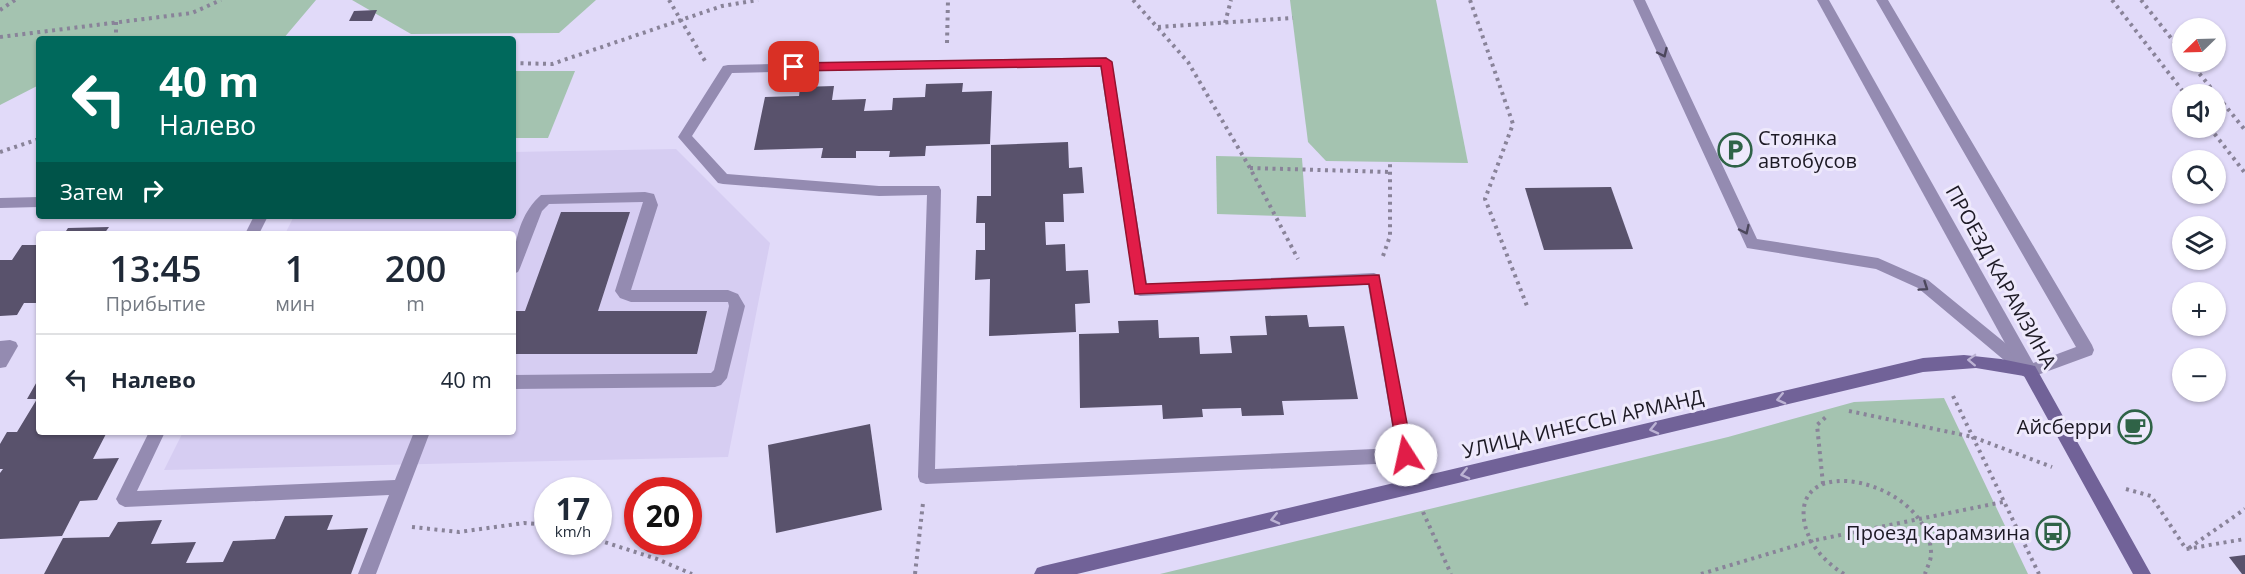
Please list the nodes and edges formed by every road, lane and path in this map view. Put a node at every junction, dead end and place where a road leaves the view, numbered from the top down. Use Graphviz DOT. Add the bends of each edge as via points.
graph roads {
  1 [pos="15,0"];
  2 [pos="221,0"];
  3 [pos="669,0"];
  4 [pos="758,0"];
  5 [pos="948,0"];
  6 [pos="1133,0"];
  7 [pos="1231,0"];
  8 [pos="1470,0"];
  9 [pos="1638,0"];
  10 [pos="1823,0"];
  11 [pos="1882,0"];
  12 [pos="2112,0"];
  13 [pos="2140,0"];
  14 [pos="0,10"];
  15 [pos="1293,18"];
  16 [pos="680,19"];
  17 [pos="116,22"];
  18 [pos="1225,23"];
  19 [pos="1158,27"];
  20 [pos="116,36"];
  21 [pos="0,37"];
  22 [pos="2172,40"];
  23 [pos="516,63"];
  24 [pos="947,64"];
  25 [pos="728,69"];
  26 [pos="2198,72"];
  27 [pos="2177,84"];
  28 [pos="2245,130"];
  29 [pos="2218,138"];
  30 [pos="36,140"];
  31 [pos="0,152"];
  32 [pos="1390,162"];
  33 [pos="1250,168"];
  34 [pos="1390,172"];
  35 [pos="2245,173"];
  36 [pos="36,202"];
  37 [pos="0,203"];
  38 [pos="516,260"];
  39 [pos="1374,279"];
  40 [pos="1310,280"];
  41 [pos="1527,306"];
  42 [pos="0,346"];
  43 [pos="0,362"];
  44 [pos="2029,371"];
  45 [pos="516,382"];
  46 [pos="1821,389"];
  47 [pos="1953,396"];
  48 [pos="1836,408"];
  49 [pos="156,435"];
  50 [pos="421,435"];
  51 [pos="1973,437"];
  52 [pos="1406,455"];
  53 [pos="926,477"];
  54 [pos="1823,484"];
  55 [pos="1411,486"];
  56 [pos="399,488"];
  57 [pos="2003,502"];
  58 [pos="2245,509"];
  59 [pos="1919,519"];
  60 [pos="387,521"];
  61 [pos="534,522"];
  62 [pos="1811,541"];
  63 [pos="612,545"];
  64 [pos="2187,549"];
  65 [pos="367,574"];
  66 [pos="692,574"];
  67 [pos="915,574"];
  68 [pos="1043,574"];
  69 [pos="1451,574"];
  70 [pos="1701,574"];
  71 [pos="1844,574"];
  72 [pos="1927,574"];
  73 [pos="2039,574"];
  74 [pos="2142,574"];
  1 -- 14 [label="path"];
  2 -- 17 [label="path" via="192,13"];
  3 -- 16 [label="path"];
  4 -- 16 [label="path"];
  5 -- 24 [label="path"];
  6 -- 19 [label="path"];
  7 -- 18 [label="path"];
  8 -- 41 [label="path" via="1512,124 1485,199"];
  9 -- 44 [label="street, one-way" via="1752,244 1878,264 1923,284"];
  10 -- 44 [label="street, ПРОЕЗД КАРАМЗИНА"];
  11 -- 44 [label="street" via="2086,350"];
  12 -- 27 [label="path"];
  13 -- 22 [label="path"];
  15 -- 18 [label="path"];
  16 -- 23 [label="path" via="552,64"];
  16 -- 25 [label="path" via="705,62"];
  17 -- 20 [label="path"];
  17 -- 21 [label="path"];
  18 -- 19 [label="path"];
  19 -- 33 [label="path" via="1188,62"];
  24 -- 25 [label="street"];
  24 -- 40 [label="street" via="1106,62 1140,290"];
  25 -- 53 [label="street" via="685,137 723,179 879,191 934,190"];
  26 -- 28 [label="path"];
  29 -- 35 [label="path"];
  30 -- 31 [label="path"];
  32 -- 34 [label="path"];
  33 -- 34 [label="path"];
  33 -- 40 [label="path"];
  34 -- 39 [label="path" via="1390,236"];
  36 -- 37 [label="street"];
  38 -- 45 [label="street" via="536,208 546,199 645,197 651,205 625,294 728,296 737,306 722,373 715,380"];
  39 -- 40 [label="street"];
  39 -- 52 [label="street"];
  42 -- 43 [label="street" via="10,346"];
  44 -- 46 [label="street, УЛИЦА ИНЕССЫ АРМАНД, one-way" via="1979,360 1953,360"];
  44 -- 74 [label="street, ПРОЕЗД КАРАМЗИНА"];
  46 -- 48 [label="path"];
  46 -- 55 [label="street, УЛИЦА ИНЕССЫ АРМАНД, one-way"];
  47 -- 51 [label="path"];
  48 -- 51 [label="path"];
  48 -- 54 [label="path" via="1817,425"];
  49 -- 56 [label="street" via="125,499"];
  50 -- 56 [label="street"];
  51 -- 57 [label="path"];
  52 -- 53 [label="street"];
  52 -- 55 [label="street"];
  53 -- 67 [label="path"];
  54 -- 59 [label="path" via="1850,479 1865,482 1895,496"];
  54 -- 62 [label="path" via="1806,501 1803,513"];
  55 -- 68 [label="street, УЛИЦА ИНЕССЫ АРМАНД, one-way"];
  55 -- 69 [label="path"];
  56 -- 60 [label="street"];
  57 -- 59 [label="path"];
  57 -- 73 [label="path"];
  58 -- 64 [label="path"];
  59 -- 62 [label="path"];
  59 -- 72 [label="path" via="1931,548"];
  60 -- 61 [label="path" via="429,531 457,532"];
  60 -- 65 [label="street"];
  62 -- 70 [label="path"];
  62 -- 71 [label="path" via="1823,558"];
  63 -- 66 [label="path"];
}
